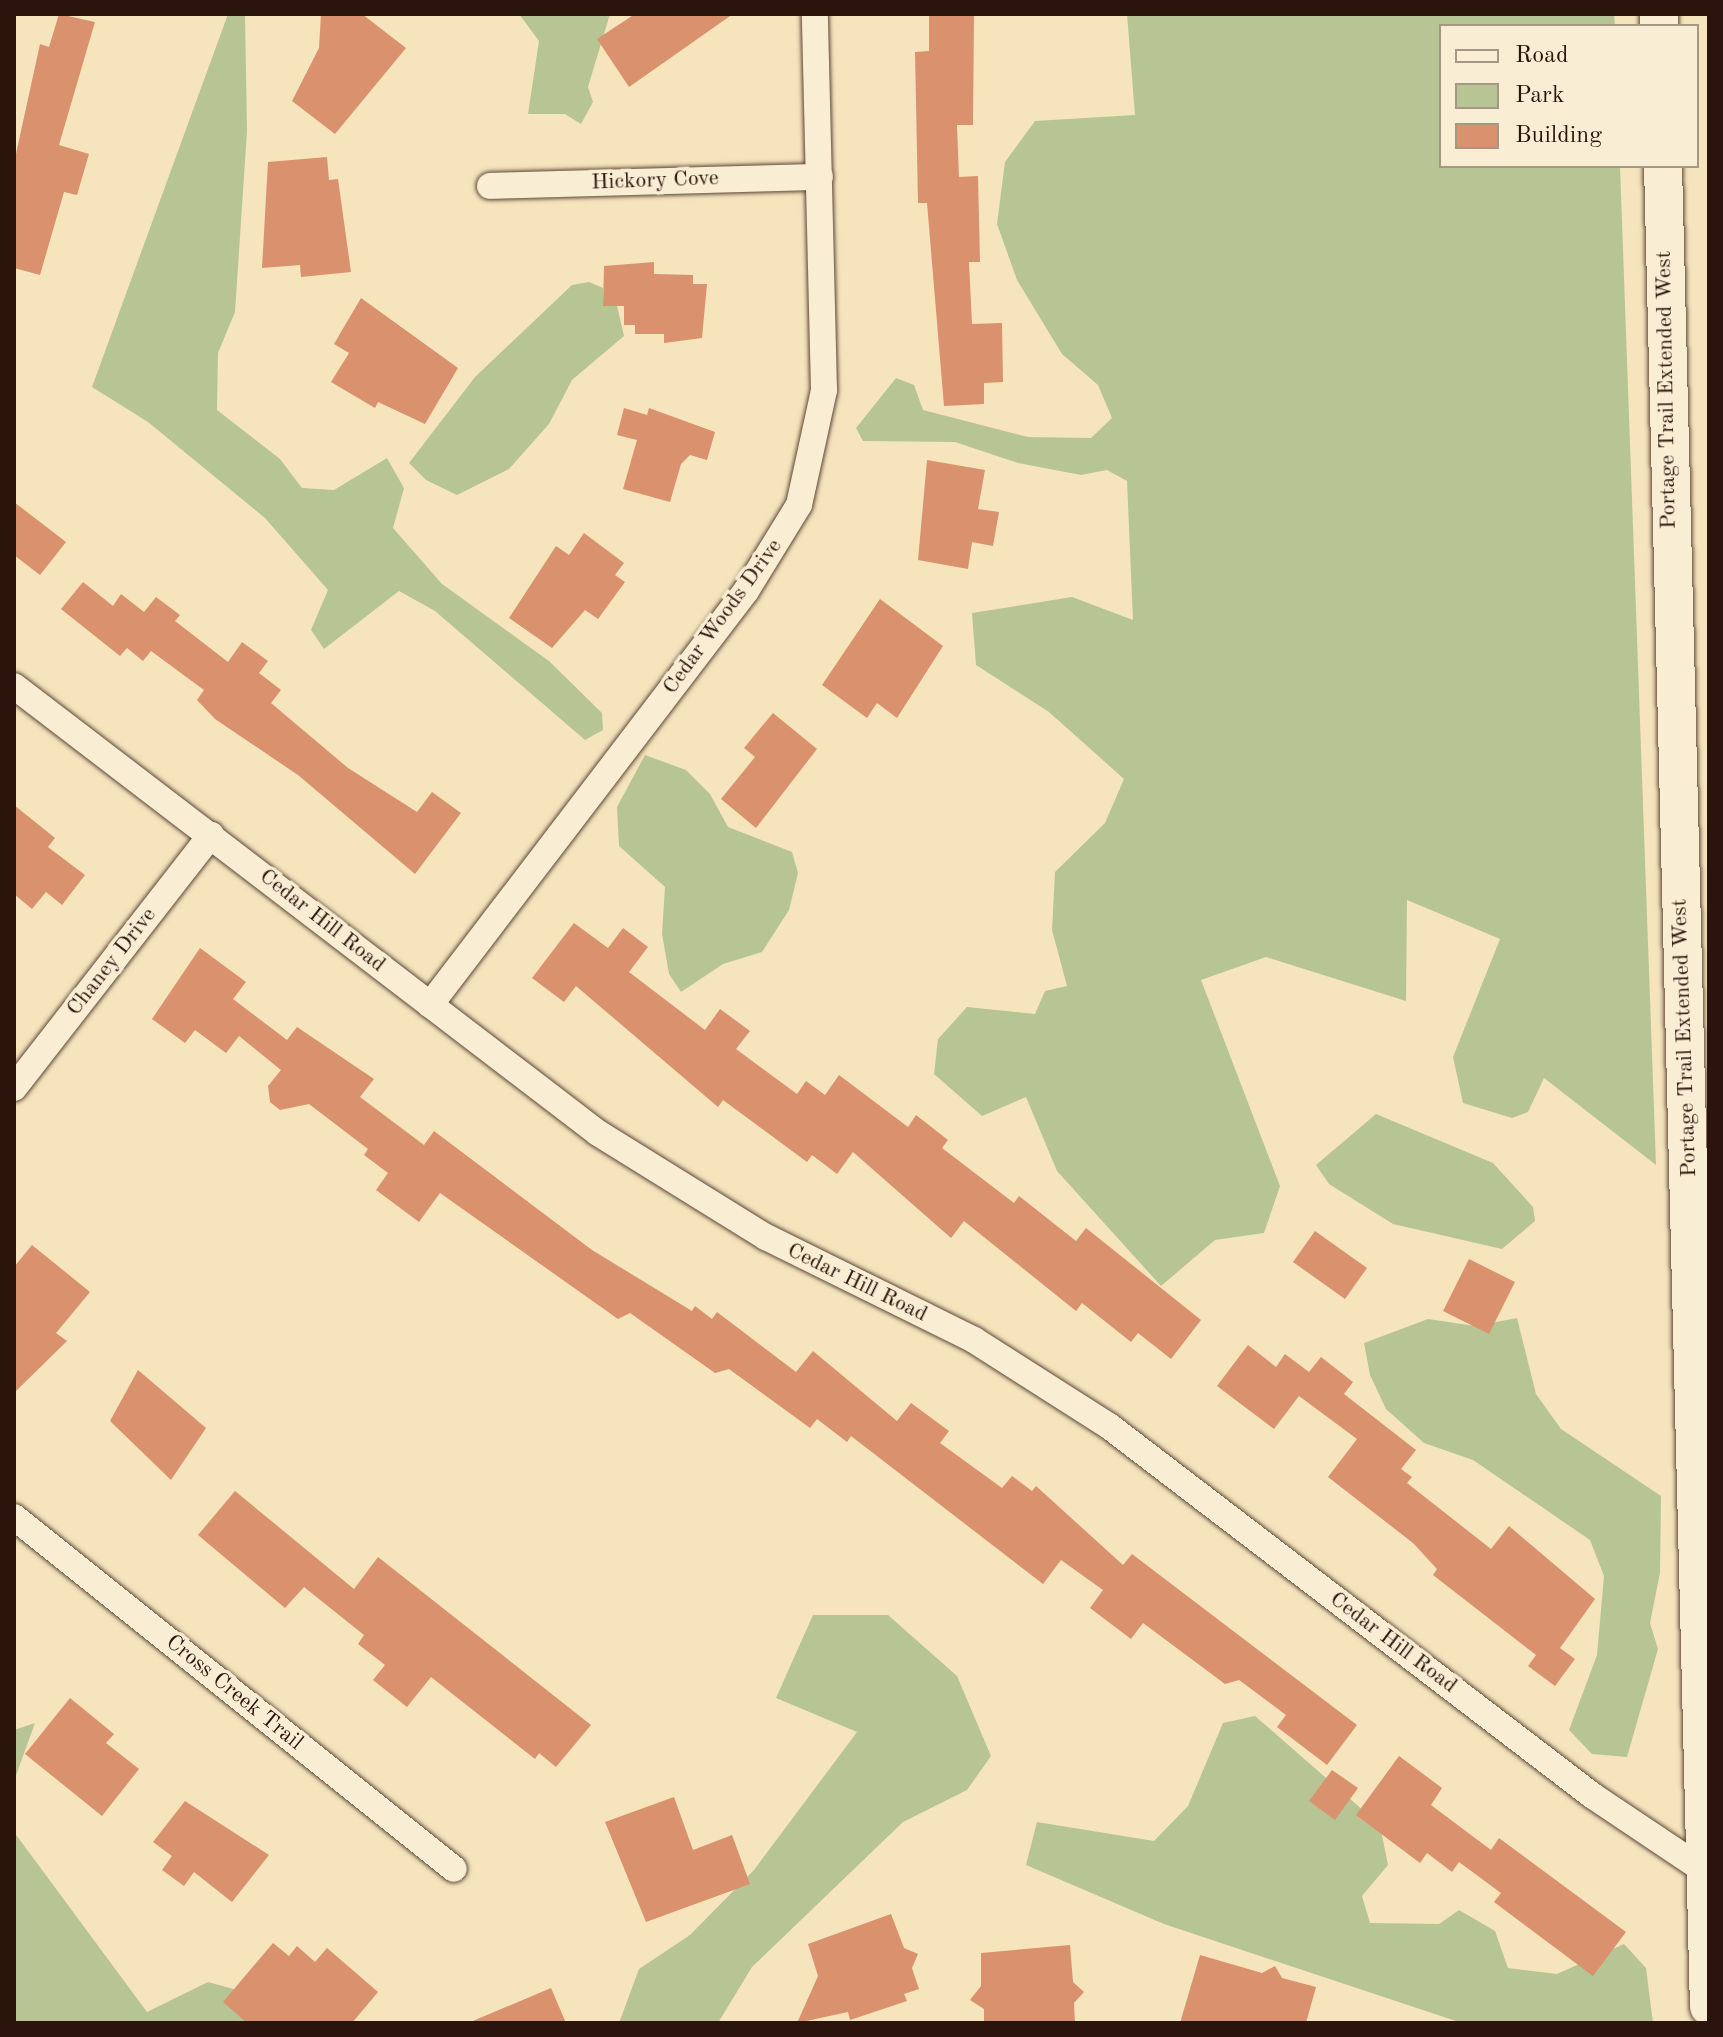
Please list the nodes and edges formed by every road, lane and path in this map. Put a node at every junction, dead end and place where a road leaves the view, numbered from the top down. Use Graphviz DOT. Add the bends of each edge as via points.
graph roads {
  1 [pos="815,14"];
  2 [pos="1663,168"];
  3 [pos="820,177"];
  4 [pos="490,186"];
  5 [pos="14,686"];
  6 [pos="211,835"];
  7 [pos="430,1005"];
  8 [pos="14,1088"];
  9 [pos="1699,1153"];
  10 [pos="14,1517"];
  11 [pos="454,1869"];
  12 [pos="1705,1871"];
  13 [pos="1709,2006"];
  1 -- 3 [label="street, Cedar Woods Drive"];
  2 -- 9 [label="main road, Portage Trail Extended West"];
  3 -- 4 [label="street, Hickory Cove"];
  3 -- 7 [label="street, Cedar Woods Drive" via="824,390 799,505 746,591"];
  5 -- 6 [label="street, Cedar Hill Road"];
  6 -- 7 [label="street, Cedar Hill Road"];
  6 -- 8 [label="street, Chaney Drive"];
  7 -- 12 [label="street, Cedar Hill Road" via="664,1178 974,1340 1109,1426 1593,1796"];
  9 -- 12 [label="main road, Portage Trail Extended West"];
  10 -- 11 [label="street, Cross Creek Trail"];
  12 -- 13 [label="main road, Portage Trail Extended West"];
}
